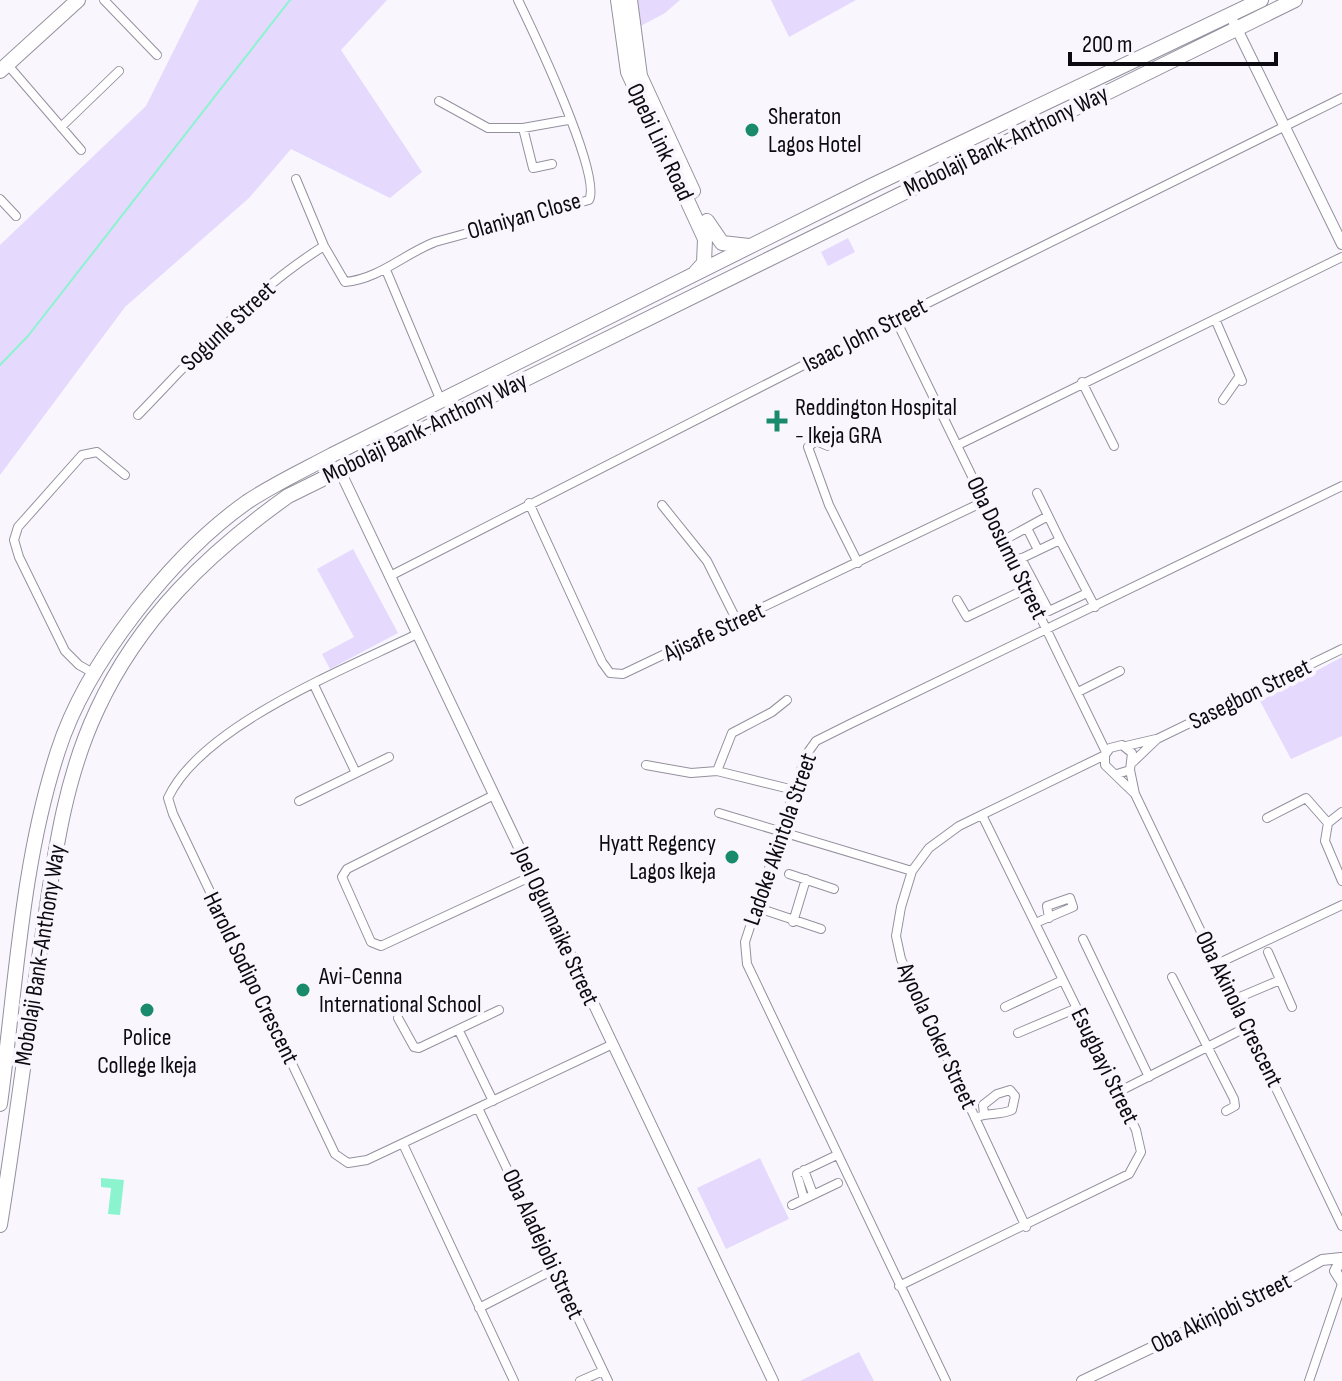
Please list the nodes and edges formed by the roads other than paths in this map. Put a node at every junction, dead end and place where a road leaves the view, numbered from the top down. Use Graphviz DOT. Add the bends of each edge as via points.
graph roads {
  1 [pos="65,0"];
  2 [pos="78,0"];
  3 [pos="104,0"];
  4 [pos="518,0"];
  5 [pos="618,0"];
  6 [pos="630,0"];
  7 [pos="1261,0"];
  8 [pos="1295,0"];
  9 [pos="1234,22"];
  10 [pos="157,55"];
  11 [pos="2,65"];
  12 [pos="119,71"];
  13 [pos="1342,98"];
  14 [pos="439,101"];
  15 [pos="568,120"];
  16 [pos="1285,126"];
  17 [pos="61,127"];
  18 [pos="523,128"];
  19 [pos="81,150"];
  20 [pos="552,164"];
  21 [pos="900,172"];
  22 [pos="296,179"];
  23 [pos="871,186"];
  24 [pos="909,188"];
  25 [pos="0,199"];
  26 [pos="878,204"];
  27 [pos="16,216"];
  28 [pos="1342,244"];
  29 [pos="324,246"];
  30 [pos="754,246"];
  31 [pos="1342,257"];
  32 [pos="386,270"];
  33 [pos="692,276"];
  34 [pos="1215,319"];
  35 [pos="896,320"];
  36 [pos="1082,382"];
  37 [pos="1223,400"];
  38 [pos="441,402"];
  39 [pos="138,415"];
  40 [pos="958,445"];
  41 [pos="828,446"];
  42 [pos="1114,446"];
  43 [pos="340,471"];
  44 [pos="125,475"];
  45 [pos="1342,486"];
  46 [pos="1037,493"];
  47 [pos="985,501"];
  48 [pos="529,503"];
  49 [pos="662,505"];
  50 [pos="1048,516"];
  51 [pos="1027,528"];
  52 [pos="1004,540"];
  53 [pos="1060,540"];
  54 [pos="1038,550"];
  55 [pos="858,563"];
  56 [pos="390,576"];
  57 [pos="1026,589"];
  58 [pos="1087,593"];
  59 [pos="957,600"];
  60 [pos="1095,607"];
  61 [pos="737,621"];
  62 [pos="1046,629"];
  63 [pos="417,634"];
  64 [pos="1342,649"];
  65 [pos="1120,671"];
  66 [pos="96,674"];
  67 [pos="314,685"];
  68 [pos="1078,692"];
  69 [pos="787,700"];
  70 [pos="1096,733"];
  71 [pos="1157,739"];
  72 [pos="1122,745"];
  73 [pos="1106,753"];
  74 [pos="389,757"];
  75 [pos="646,765"];
  76 [pos="1132,766"];
  77 [pos="717,771"];
  78 [pos="356,773"];
  79 [pos="1117,774"];
  80 [pos="794,790"];
  81 [pos="1135,794"];
  82 [pos="494,795"];
  83 [pos="299,801"];
  84 [pos="1342,812"];
  85 [pos="719,813"];
  86 [pos="982,815"];
  87 [pos="1267,818"];
  88 [pos="1328,823"];
  89 [pos="779,833"];
  90 [pos="912,871"];
  91 [pos="789,874"];
  92 [pos="532,876"];
  93 [pos="806,879"];
  94 [pos="1342,881"];
  95 [pos="834,889"];
  96 [pos="1342,905"];
  97 [pos="755,907"];
  98 [pos="25,913"];
  99 [pos="46,914"];
  100 [pos="793,922"];
  101 [pos="821,929"];
  102 [pos="1083,939"];
  103 [pos="1268,952"];
  104 [pos="20,954"];
  105 [pos="39,956"];
  106 [pos="1217,964"];
  107 [pos="1172,977"];
  108 [pos="1063,980"];
  109 [pos="1280,980"];
  110 [pos="1235,999"];
  111 [pos="1005,1007"];
  112 [pos="1292,1007"];
  113 [pos="1077,1008"];
  114 [pos="499,1010"];
  115 [pos="398,1018"];
  116 [pos="1249,1026"];
  117 [pos="459,1031"];
  118 [pos="1018,1033"];
  119 [pos="613,1044"];
  120 [pos="1207,1048"];
  121 [pos="1149,1077"];
  122 [pos="1118,1092"];
  123 [pos="493,1101"];
  124 [pos="0,1104"];
  125 [pos="478,1108"];
  126 [pos="1226,1111"];
  127 [pos="403,1144"];
  128 [pos="837,1155"];
  129 [pos="838,1183"];
  130 [pos="809,1196"];
  131 [pos="792,1205"];
  132 [pos="0,1225"];
  133 [pos="1342,1226"];
  134 [pos="1026,1227"];
  135 [pos="1342,1258"];
  136 [pos="1315,1265"];
  137 [pos="555,1269"];
  138 [pos="1335,1271"];
  139 [pos="1342,1283"];
  140 [pos="899,1286"];
  141 [pos="1341,1297"];
  142 [pos="479,1308"];
  143 [pos="603,1371"];
  144 [pos="514,1381"];
  145 [pos="580,1381"];
  146 [pos="608,1381"];
  147 [pos="773,1381"];
  148 [pos="946,1381"];
  149 [pos="1082,1381"];
  150 [pos="1309,1381"];
  1 -- 11 [label="main road"];
  2 -- 11 [label="main road"];
  3 -- 10 [label="street"];
  4 -- 15 [label="street, Olaniyan Close"];
  5 -- 33 [label="main road, Opebi Link Road" via="628,72 705,239 704,263"];
  6 -- 30 [label="main road, Opebi Link Road" via="640,76 714,236 733,246"];
  7 -- 9 [label="main road, Mobolaji Bank-Anthony Way"];
  8 -- 9 [label="main road, Mobolaji Bank-Anthony Way"];
  9 -- 16 [label="street"];
  9 -- 21 [label="main road, Mobolaji Bank-Anthony Way"];
  9 -- 24 [label="main road, Mobolaji Bank-Anthony Way"];
  11 -- 17 [label="street"];
  12 -- 17 [label="street"];
  13 -- 16 [label="street, Isaac John Street"];
  14 -- 18 [label="street" via="477,125"];
  15 -- 18 [label="street"];
  15 -- 32 [label="street, Olaniyan Close" via="582,150 592,192 589,200 435,242"];
  16 -- 28 [label="street"];
  16 -- 35 [label="street, Isaac John Street"];
  17 -- 19 [label="street"];
  18 -- 20 [label="street" via="533,168"];
  21 -- 23 [label="main road, Mobolaji Bank-Anthony Way"];
  21 -- 24 [label="main road" via="898,186"];
  22 -- 29 [label="street"];
  23 -- 26 [label="main road" via="885,190"];
  23 -- 30 [label="main road, Mobolaji Bank-Anthony Way"];
  24 -- 26 [label="main road, Mobolaji Bank-Anthony Way"];
  25 -- 27 [label="street"];
  26 -- 43 [label="main road, Mobolaji Bank-Anthony Way"];
  29 -- 32 [label="street" via="345,282"];
  29 -- 39 [label="street, Sogunle Street" via="292,265 221,329"];
  30 -- 33 [label="main road, Mobolaji Bank-Anthony Way"];
  31 -- 34 [label="street"];
  32 -- 38 [label="street"];
  33 -- 38 [label="main road, Mobolaji Bank-Anthony Way"];
  34 -- 36 [label="street"];
  34 -- 37 [label="street" via="1241,379"];
  35 -- 40 [label="street, Oba Dosumu Street"];
  35 -- 48 [label="street, Isaac John Street"];
  36 -- 40 [label="street"];
  36 -- 42 [label="street"];
  38 -- 66 [label="main road, Mobolaji Bank-Anthony Way" via="281,482 233,513 155,587"];
  40 -- 47 [label="street, Oba Dosumu Street"];
  41 -- 55 [label="street" via="816,441 808,447"];
  43 -- 56 [label="street, Joel Ogunnaike Street"];
  43 -- 99 [label="main road, Mobolaji Bank-Anthony Way" via="288,496 215,551 130,651 98,706 76,764"];
  44 -- 66 [label="street" via="97,452 82,455 18,527 14,540 65,651"];
  45 -- 60 [label="street, Ladoke Akintola Street"];
  46 -- 50 [label="street"];
  47 -- 52 [label="street, Oba Dosumu Street"];
  47 -- 55 [label="street, Ajisafe Street"];
  48 -- 56 [label="street, Isaac John Street"];
  48 -- 61 [label="street, Ajisafe Street" via="610,673 623,674"];
  49 -- 61 [label="street" via="707,561"];
  50 -- 51 [label="street"];
  50 -- 53 [label="street"];
  51 -- 52 [label="street"];
  51 -- 54 [label="street"];
  52 -- 57 [label="street, Oba Dosumu Street"];
  53 -- 54 [label="street"];
  53 -- 58 [label="street"];
  54 -- 58 [label="street" via="1020,559 1049,611"];
  55 -- 61 [label="street, Ajisafe Street"];
  56 -- 63 [label="street, Joel Ogunnaike Street"];
  57 -- 59 [label="street" via="967,617"];
  57 -- 62 [label="street, Oba Dosumu Street"];
  58 -- 60 [label="street"];
  60 -- 62 [label="street, Ladoke Akintola Street"];
  62 -- 68 [label="street, Oba Dosumu Street"];
  62 -- 80 [label="street, Ladoke Akintola Street" via="816,741"];
  63 -- 67 [label="street, Harold Sodipo Crescent"];
  63 -- 82 [label="street, Joel Ogunnaike Street"];
  64 -- 71 [label="street, Sasegbon Street"];
  65 -- 68 [label="street"];
  66 -- 98 [label="main road, Mobolaji Bank-Anthony Way" via="65,731 53,768"];
  67 -- 78 [label="street"];
  67 -- 127 [label="street, Harold Sodipo Crescent" via="219,740 176,780 168,798 335,1154 348,1163"];
  68 -- 70 [label="street, Oba Dosumu Street"];
  69 -- 77 [label="street" via="732,733"];
  70 -- 72 [label="street"];
  70 -- 73 [label="street, Oba Dosumu Street"];
  71 -- 72 [label="street, Sasegbon Street"];
  71 -- 76 [label="street, Sasegbon Street"];
  72 -- 73 [label="street"];
  72 -- 76 [label="street" via="1132,753"];
  73 -- 79 [label="street" via="1108,769"];
  73 -- 86 [label="street, Ayoola Coker Street"];
  74 -- 78 [label="street"];
  75 -- 77 [label="street" via="691,773"];
  76 -- 79 [label="street"];
  76 -- 81 [label="street"];
  77 -- 80 [label="street"];
  78 -- 83 [label="street"];
  79 -- 81 [label="street"];
  80 -- 89 [label="street, Ladoke Akintola Street"];
  81 -- 106 [label="street, Oba Akinola Crescent"];
  82 -- 92 [label="street, Joel Ogunnaike Street"];
  82 -- 92 [label="street" via="347,869 342,877 345,887 371,942 381,946"];
  84 -- 88 [label="street"];
  85 -- 89 [label="street"];
  86 -- 90 [label="street, Ayoola Coker Street" via="944,834"];
  86 -- 108 [label="street, Esugbayi Street"];
  87 -- 88 [label="street" via="1303,798"];
  88 -- 94 [label="street" via="1325,841"];
  89 -- 90 [label="street"];
  89 -- 97 [label="street, Ladoke Akintola Street"];
  90 -- 134 [label="street, Ayoola Coker Street" via="897,947"];
  91 -- 93 [label="street"];
  92 -- 119 [label="street, Joel Ogunnaike Street"];
  93 -- 95 [label="street"];
  93 -- 100 [label="street"];
  96 -- 106 [label="street"];
  97 -- 100 [label="street"];
  97 -- 128 [label="street, Ladoke Akintola Street" via="745,942 750,975"];
  98 -- 99 [label="main road" via="28,926 36,930"];
  98 -- 104 [label="main road, Mobolaji Bank-Anthony Way"];
  99 -- 105 [label="main road, Mobolaji Bank-Anthony Way"];
  100 -- 101 [label="street"];
  102 -- 121 [label="street"];
  103 -- 109 [label="street"];
  104 -- 105 [label="main road" via="32,935"];
  104 -- 124 [label="main road, Mobolaji Bank-Anthony Way"];
  105 -- 132 [label="main road, Mobolaji Bank-Anthony Way"];
  106 -- 110 [label="street, Oba Akinola Crescent"];
  107 -- 120 [label="street"];
  108 -- 111 [label="street"];
  108 -- 113 [label="street, Esugbayi Street"];
  109 -- 110 [label="street"];
  109 -- 112 [label="street"];
  110 -- 116 [label="street, Oba Akinola Crescent"];
  113 -- 118 [label="street"];
  113 -- 122 [label="street, Esugbayi Street"];
  114 -- 117 [label="street"];
  115 -- 117 [label="street" via="414,1047"];
  116 -- 120 [label="street"];
  116 -- 133 [label="street, Oba Akinola Crescent"];
  117 -- 123 [label="street"];
  119 -- 123 [label="street, Harold Sodipo Crescent"];
  119 -- 147 [label="street, Joel Ogunnaike Street"];
  120 -- 121 [label="street"];
  120 -- 126 [label="street" via="1234,1099 1235,1106"];
  121 -- 122 [label="street"];
  122 -- 134 [label="street, Esugbayi Street" via="1141,1144 1136,1167"];
  123 -- 125 [label="street, Harold Sodipo Crescent"];
  125 -- 127 [label="street, Harold Sodipo Crescent"];
  125 -- 137 [label="street, Oba Aladejobi Street"];
  127 -- 142 [label="street"];
  128 -- 130 [label="street" via="804,1170"];
  128 -- 140 [label="street, Ladoke Akintola Street"];
  129 -- 130 [label="street"];
  130 -- 131 [label="street"];
  134 -- 140 [label="street, Esugbayi Street"];
  135 -- 136 [label="street, Oba Akinjobi Street"];
  135 -- 138 [label="street"];
  136 -- 138 [label="street, Oba Akinjobi Street"];
  136 -- 149 [label="street, Oba Akinjobi Street"];
  137 -- 142 [label="street"];
  137 -- 143 [label="street, Oba Aladejobi Street"];
  138 -- 139 [label="street"];
  139 -- 141 [label="street"];
  140 -- 148 [label="street, Ladoke Akintola Street"];
  141 -- 150 [label="street"];
  142 -- 144 [label="street"];
  143 -- 145 [label="street"];
  143 -- 146 [label="street, Oba Aladejobi Street"];
}
